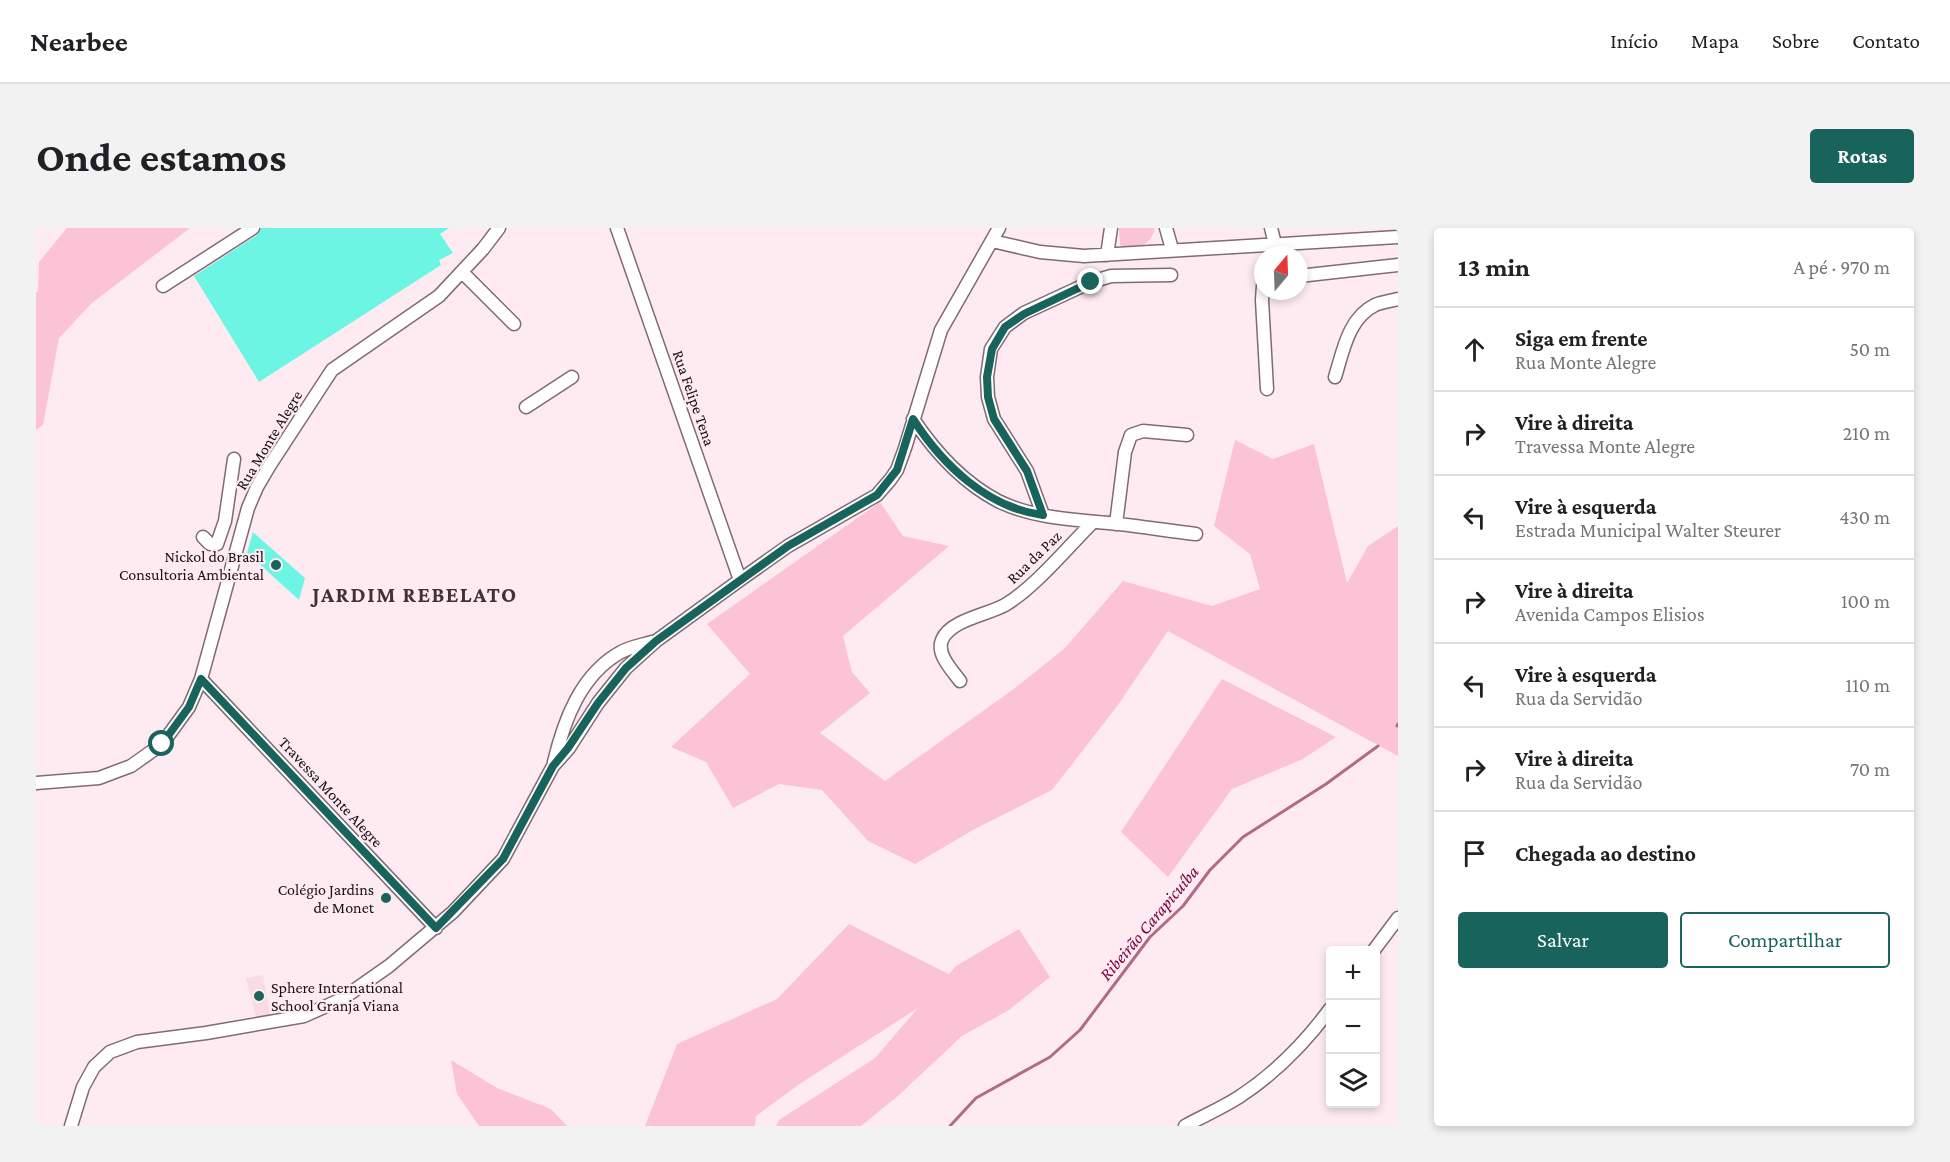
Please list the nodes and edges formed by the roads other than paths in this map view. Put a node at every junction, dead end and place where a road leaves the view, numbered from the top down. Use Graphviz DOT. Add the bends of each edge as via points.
graph roads {
  1 [pos="253,228"];
  2 [pos="499,228"];
  3 [pos="616,228"];
  4 [pos="999,228"];
  5 [pos="1111,228"];
  6 [pos="1167,228"];
  7 [pos="1271,228"];
  8 [pos="1398,237"];
  9 [pos="992,241"];
  10 [pos="1275,244"];
  11 [pos="1172,249"];
  12 [pos="1107,255"];
  13 [pos="1398,264"];
  14 [pos="462,272"];
  15 [pos="1171,275"];
  16 [pos="1308,275"];
  17 [pos="163,286"];
  18 [pos="1398,299"];
  19 [pos="1262,300"];
  20 [pos="514,324"];
  21 [pos="572,377"];
  22 [pos="1335,377"];
  23 [pos="1267,389"];
  24 [pos="526,407"];
  25 [pos="913,419"];
  26 [pos="1187,435"];
  27 [pos="234,459"];
  28 [pos="1043,515"];
  29 [pos="1093,522"];
  30 [pos="1116,524"];
  31 [pos="1196,534"];
  32 [pos="202,537"];
  33 [pos="740,580"];
  34 [pos="656,641"];
  35 [pos="201,679"];
  36 [pos="960,681"];
  37 [pos="553,766"];
  38 [pos="36,783"];
  39 [pos="1398,918"];
  40 [pos="436,928"];
  41 [pos="1378,946"];
  42 [pos="1326,1014"];
  43 [pos="70,1126"];
  44 [pos="1185,1126"];
  1 -- 17 [label="street"];
  2 -- 14 [label="street, Rua Monte Alegre"];
  3 -- 33 [label="street, Rua Felipe Tena"];
  4 -- 9 [label="street"];
  5 -- 12 [label="street"];
  6 -- 11 [label="street"];
  7 -- 10 [label="street"];
  8 -- 10 [label="street"];
  9 -- 12 [label="street" via="1040,252"];
  9 -- 25 [label="street" via="941,330"];
  10 -- 11 [label="street"];
  11 -- 12 [label="street"];
  13 -- 16 [label="street"];
  14 -- 20 [label="street"];
  14 -- 35 [label="street, Rua Monte Alegre" via="439,296 332,370 270,465 248,508"];
  15 -- 28 [label="street" via="1111,276 1091,282 1024,314 1005,327 992,349 987,377 994,419 1027,471"];
  18 -- 22 [label="street" via="1375,305 1349,331"];
  19 -- 23 [label="street"];
  21 -- 24 [label="street"];
  25 -- 28 [label="street" via="946,462 976,488 1000,502"];
  25 -- 33 [label="street" via="897,470 877,495 788,546"];
  26 -- 30 [label="street" via="1143,431 1131,435 1125,452"];
  27 -- 32 [label="street" via="220,538 217,544 210,544"];
  28 -- 29 [label="street"];
  29 -- 30 [label="street"];
  29 -- 36 [label="street, Rua da Paz" via="1018,597 947,631 940,642 941,653"];
  30 -- 31 [label="street"];
  33 -- 34 [label="street"];
  34 -- 37 [label="street" via="626,668"];
  34 -- 37 [label="street" via="622,651 592,676 570,713"];
  35 -- 38 [label="street, Rua Monte Alegre" via="189,707 162,744 131,766 99,778"];
  35 -- 40 [label="street, Travessa Monte Alegre"];
  37 -- 40 [label="street" via="503,859"];
  39 -- 41 [label="street"];
  40 -- 43 [label="street" via="342,999 304,1016 137,1042 110,1052 94,1067 83,1087"];
  42 -- 44 [label="street" via="1272,1073"];
}
